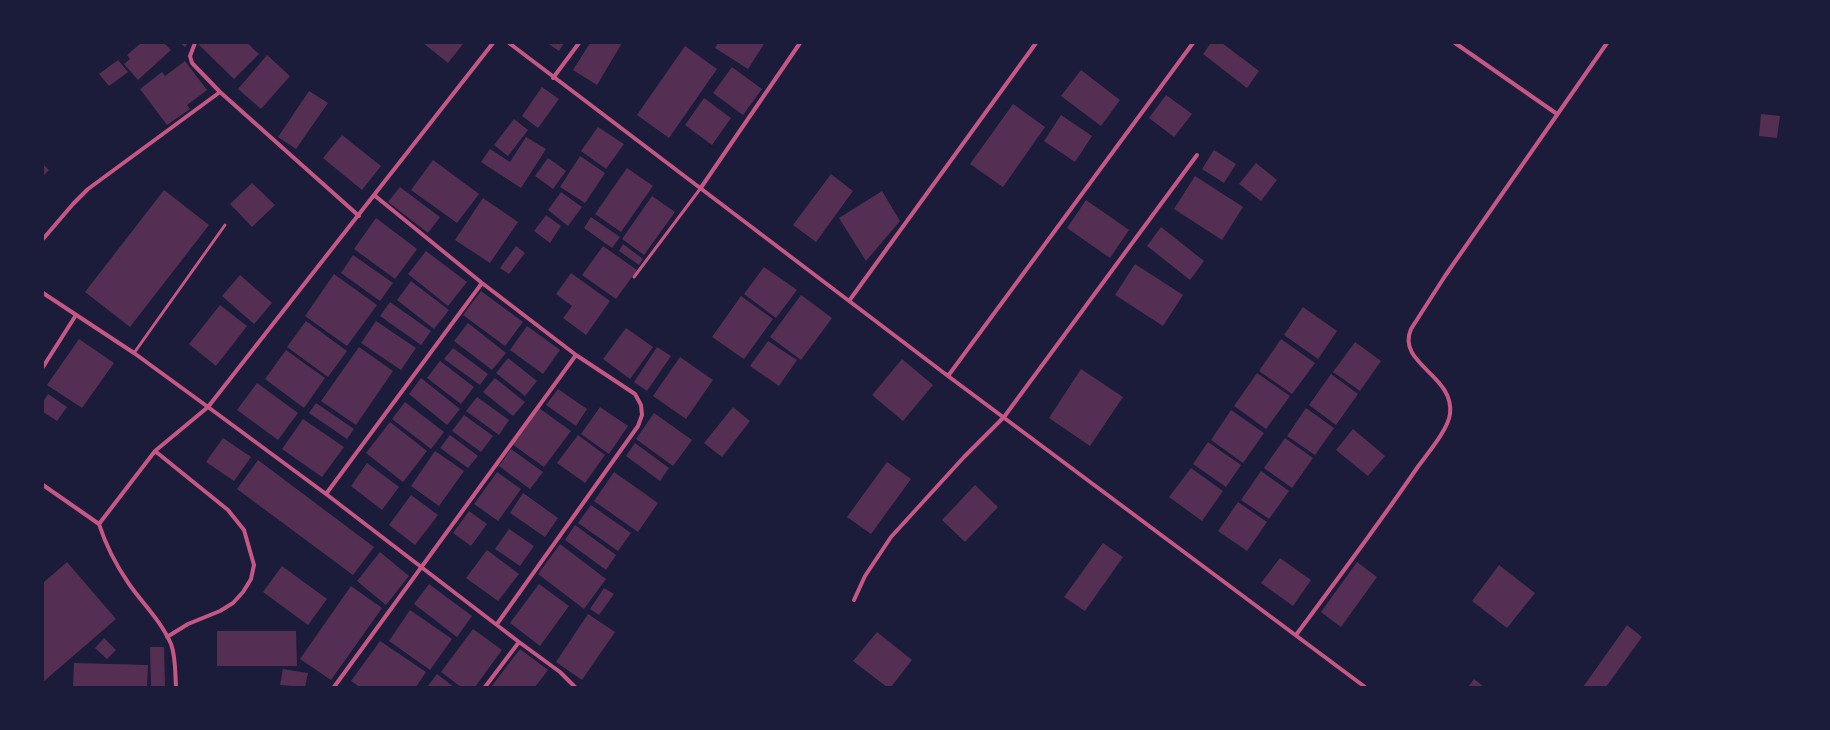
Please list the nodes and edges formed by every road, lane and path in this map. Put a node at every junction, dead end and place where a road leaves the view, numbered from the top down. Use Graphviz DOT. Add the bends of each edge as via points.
graph roads {
  1 [pos="195,43"];
  2 [pos="493,43"];
  3 [pos="509,43"];
  4 [pos="579,43"];
  5 [pos="800,43"];
  6 [pos="1036,43"];
  7 [pos="1193,43"];
  8 [pos="1455,43"];
  9 [pos="1607,43"];
  10 [pos="553,78"];
  11 [pos="220,92"];
  12 [pos="1557,114"];
  13 [pos="1197,155"];
  14 [pos="700,189"];
  15 [pos="374,195"];
  16 [pos="359,216"];
  17 [pos="225,224"];
  18 [pos="43,239"];
  19 [pos="634,277"];
  20 [pos="482,283"];
  21 [pos="43,294"];
  22 [pos="849,301"];
  23 [pos="76,315"];
  24 [pos="134,353"];
  25 [pos="576,354"];
  26 [pos="43,367"];
  27 [pos="948,376"];
  28 [pos="208,407"];
  29 [pos="1004,417"];
  30 [pos="155,451"];
  31 [pos="43,485"];
  32 [pos="326,494"];
  33 [pos="99,524"];
  34 [pos="422,567"];
  35 [pos="854,600"];
  36 [pos="497,624"];
  37 [pos="1296,635"];
  38 [pos="167,637"];
  39 [pos="519,642"];
  40 [pos="176,687"];
  41 [pos="334,687"];
  42 [pos="485,687"];
  43 [pos="575,687"];
  44 [pos="1365,687"];
  1 -- 11 [label="street" via="190,56 192,63"];
  2 -- 15 [label="street"];
  3 -- 10 [label="street"];
  4 -- 10 [label="street"];
  5 -- 14 [label="street"];
  6 -- 22 [label="street"];
  7 -- 27 [label="street"];
  8 -- 12 [label="street"];
  9 -- 12 [label="street"];
  10 -- 14 [label="street"];
  11 -- 16 [label="street"];
  11 -- 18 [label="street" via="88,190"];
  12 -- 37 [label="street" via="1445,276 1408,336 1412,354 1441,384 1447,394 1451,405 1446,426"];
  13 -- 29 [label="street"];
  14 -- 19 [label="lane"];
  14 -- 22 [label="street"];
  15 -- 16 [label="street"];
  15 -- 20 [label="street"];
  16 -- 28 [label="street"];
  17 -- 24 [label="lane"];
  20 -- 25 [label="street"];
  20 -- 32 [label="street"];
  21 -- 23 [label="street"];
  22 -- 27 [label="street"];
  23 -- 24 [label="street"];
  23 -- 26 [label="street"];
  24 -- 28 [label="street"];
  25 -- 34 [label="street"];
  25 -- 36 [label="street" via="635,394 641,405 642,415 638,426"];
  27 -- 29 [label="street"];
  28 -- 30 [label="street"];
  28 -- 32 [label="street"];
  29 -- 35 [label="street" via="891,537 865,576"];
  29 -- 37 [label="street"];
  30 -- 33 [label="street"];
  30 -- 38 [label="street" via="228,510 244,530 254,565 251,579 233,603"];
  31 -- 33 [label="street"];
  32 -- 34 [label="street"];
  33 -- 38 [label="street" via="107,547 129,585"];
  34 -- 36 [label="street"];
  34 -- 41 [label="street"];
  36 -- 39 [label="street"];
  37 -- 44 [label="street"];
  38 -- 40 [label="street" via="174,657"];
  39 -- 42 [label="street"];
  39 -- 43 [label="street" via="560,672"];
}
